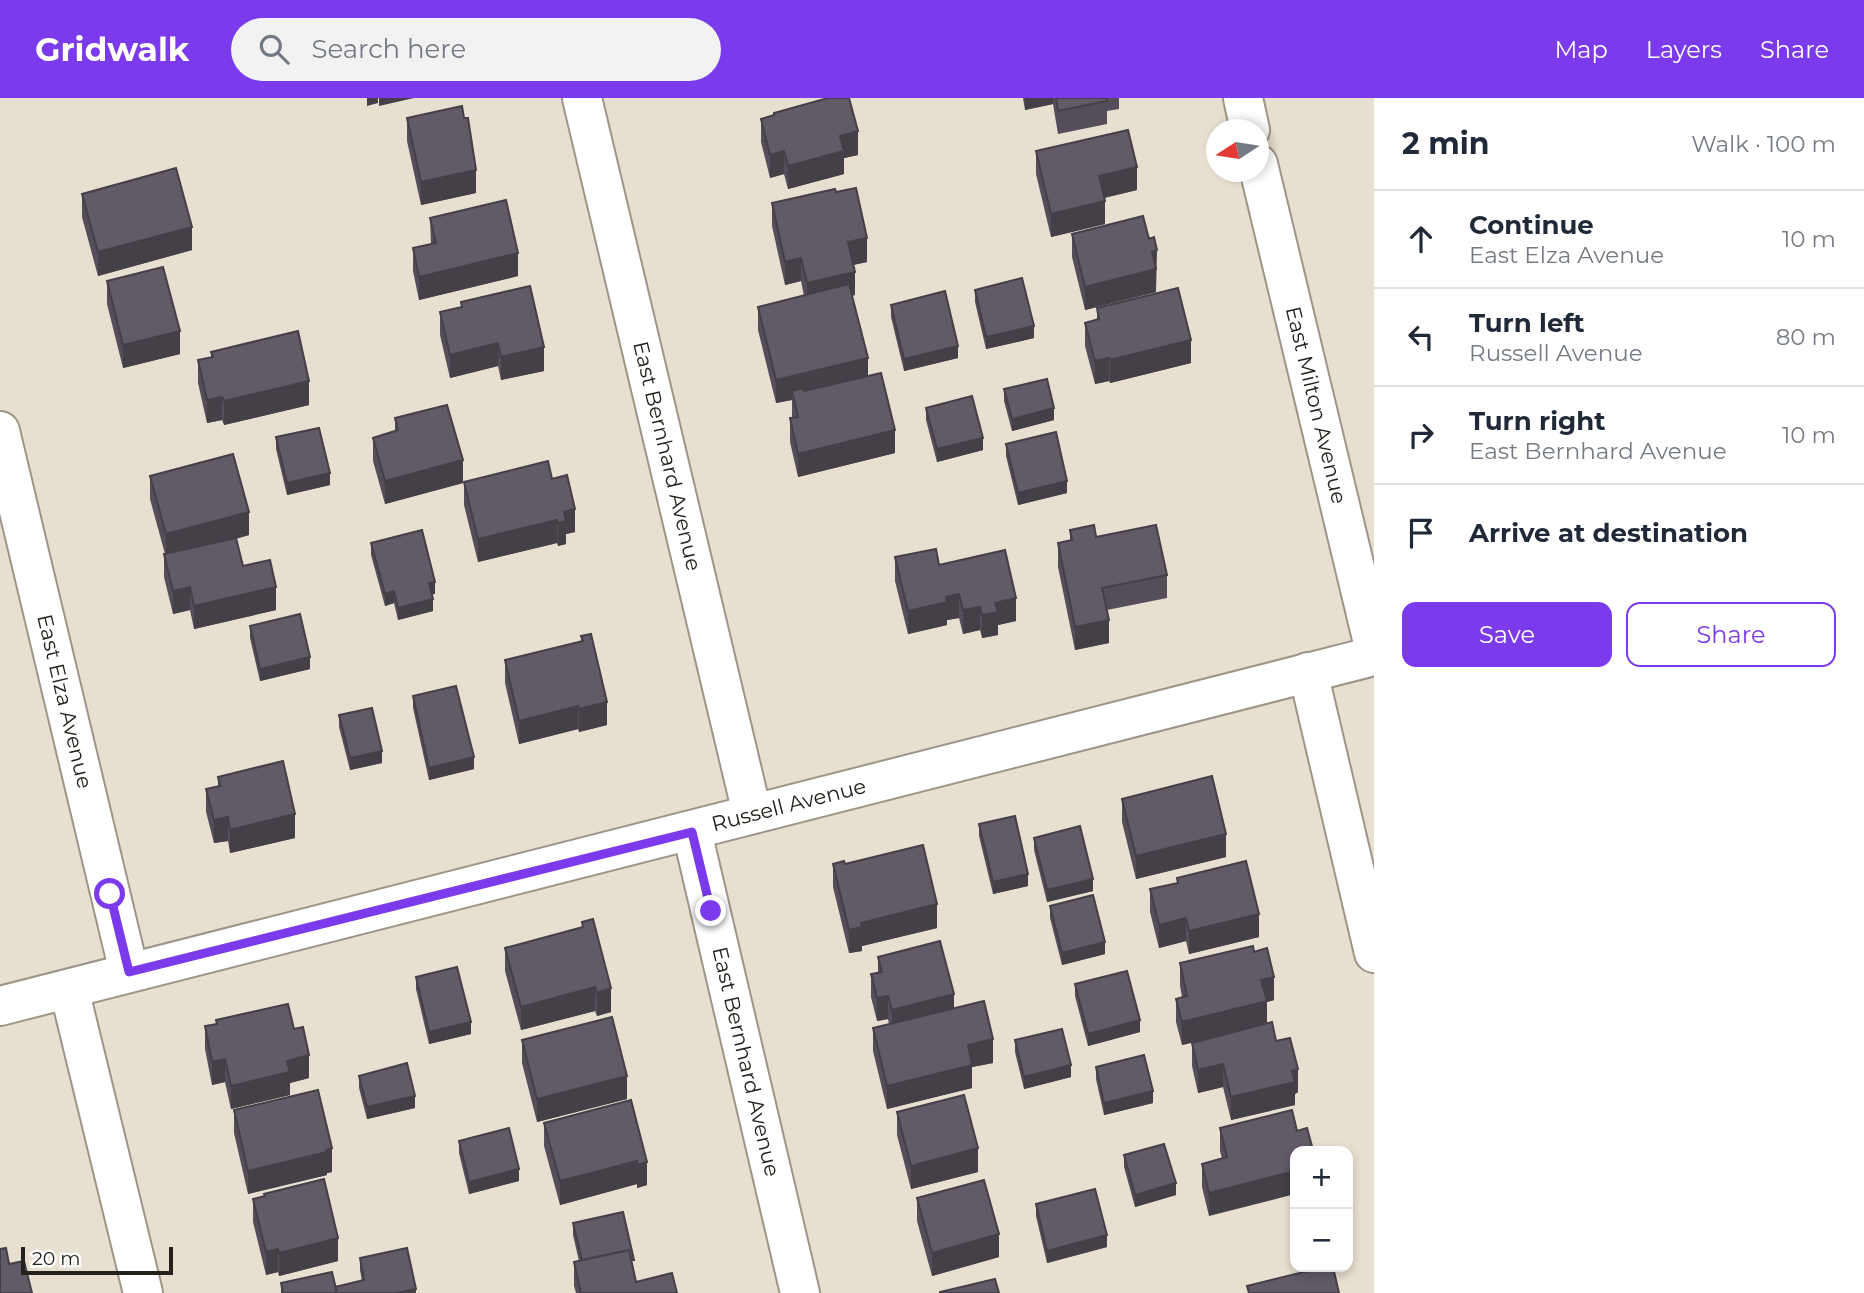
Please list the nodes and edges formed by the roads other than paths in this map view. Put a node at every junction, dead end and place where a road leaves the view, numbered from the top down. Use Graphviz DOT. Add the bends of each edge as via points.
graph roads {
  1 [pos="582,98"];
  2 [pos="1243,98"];
  3 [pos="1248,119"];
  4 [pos="1262,182"];
  5 [pos="0,431"];
  6 [pos="1374,646"];
  7 [pos="1374,656"];
  8 [pos="1308,672"];
  9 [pos="752,813"];
  10 [pos="692,832"];
  11 [pos="1374,953"];
  12 [pos="129,972"];
  13 [pos="69,989"];
  14 [pos="0,1006"];
  15 [pos="143,1293"];
  16 [pos="800,1293"];
  1 -- 9 [label="street, East Bernhard Avenue"];
  2 -- 3 [label="street"];
  4 -- 6 [label="street, East Milton Avenue"];
  5 -- 12 [label="street, East Elza Avenue"];
  7 -- 8 [label="street, Russell Avenue"];
  8 -- 9 [label="street, Russell Avenue"];
  8 -- 11 [label="street"];
  9 -- 10 [label="street, Russell Avenue"];
  10 -- 12 [label="street, Russell Avenue"];
  10 -- 16 [label="street, East Bernhard Avenue"];
  12 -- 13 [label="street, Russell Avenue"];
  13 -- 14 [label="street, Russell Avenue"];
  13 -- 15 [label="street"];
}
